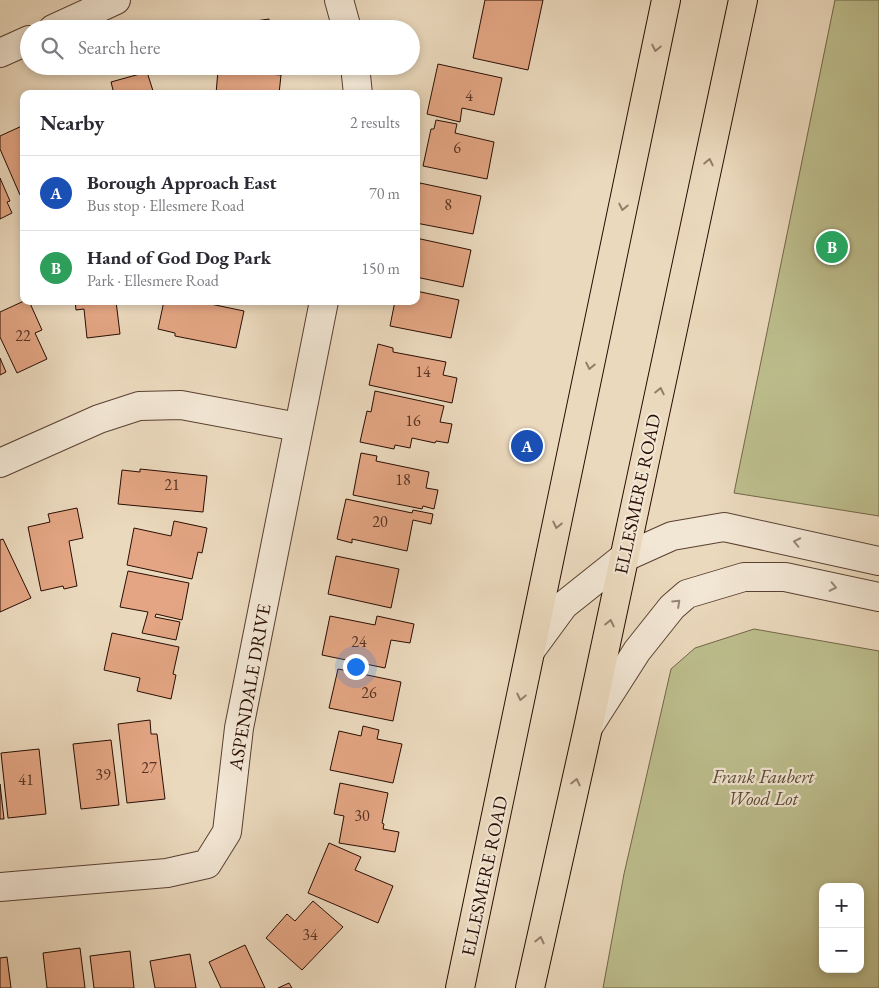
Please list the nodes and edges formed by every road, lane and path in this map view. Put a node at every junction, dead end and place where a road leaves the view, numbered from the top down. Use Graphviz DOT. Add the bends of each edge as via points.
graph roads {
  1 [pos="116,0"];
  2 [pos="339,0"];
  3 [pos="666,0"];
  4 [pos="743,0"];
  5 [pos="73,20"];
  6 [pos="345,20"];
  7 [pos="20,44"];
  8 [pos="0,52"];
  9 [pos="356,75"];
  10 [pos="358,90"];
  11 [pos="323,305"];
  12 [pos="298,427"];
  13 [pos="0,463"];
  14 [pos="623,558"];
  15 [pos="879,561"];
  16 [pos="879,597"];
  17 [pos="531,650"];
  18 [pos="588,728"];
  19 [pos="0,887"];
  20 [pos="460,988"];
  21 [pos="530,988"];
  1 -- 5 [label="street"];
  2 -- 6 [label="street"];
  3 -- 17 [label="main road, ELLESMERE ROAD, one-way"];
  14 -- 4 [label="main road, ELLESMERE ROAD, one-way"];
  7 -- 8 [label="street"];
  9 -- 10 [label="street"];
  11 -- 12 [label="street, ASPENDALE DRIVE"];
  12 -- 13 [label="street" via="181,405 139,406 99,419"];
  12 -- 19 [label="street, ASPENDALE DRIVE" via="239,728 227,832 217,848 206,864 168,873"];
  15 -- 14 [label="street, one-way" via="724,527 672,536"];
  14 -- 17 [label="street" via="564,605"];
  18 -- 14 [label="main road, ELLESMERE ROAD, one-way"];
  18 -- 16 [label="street, one-way" via="637,651 672,607 687,594 744,577 785,577"];
  17 -- 20 [label="main road, ELLESMERE ROAD, one-way"];
  21 -- 18 [label="main road, ELLESMERE ROAD, one-way"];
}
